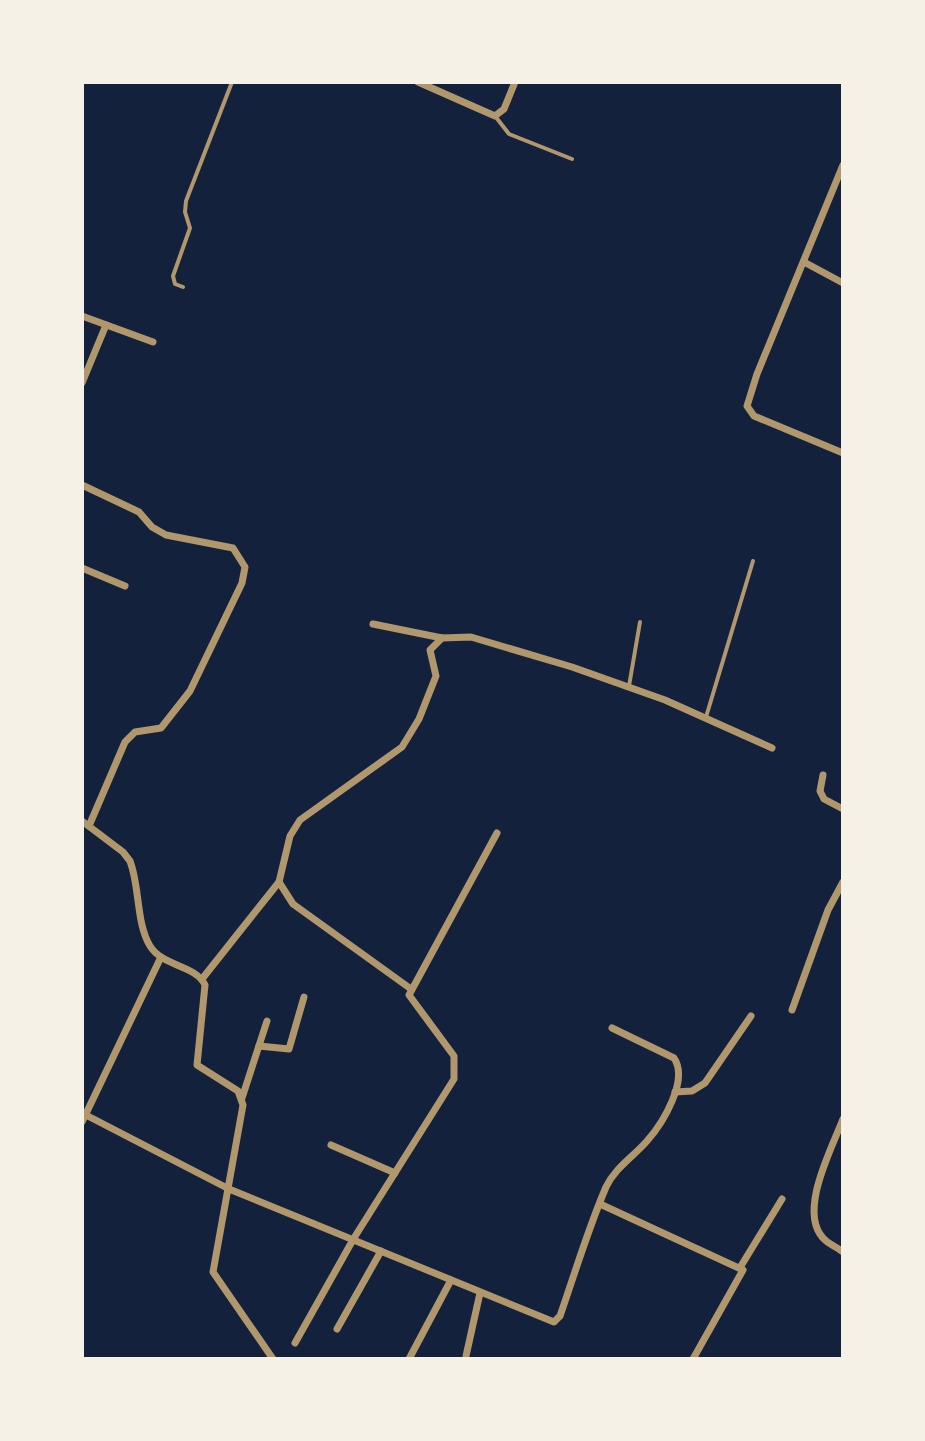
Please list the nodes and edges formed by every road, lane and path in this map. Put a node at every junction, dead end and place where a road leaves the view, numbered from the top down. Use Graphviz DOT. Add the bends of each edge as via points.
graph roads {
  1 [pos="232,82"];
  2 [pos="418,82"];
  3 [pos="515,82"];
  4 [pos="495,116"];
  5 [pos="572,159"];
  6 [pos="843,165"];
  7 [pos="804,262"];
  8 [pos="843,283"];
  9 [pos="183,287"];
  10 [pos="82,316"];
  11 [pos="106,325"];
  12 [pos="153,342"];
  13 [pos="82,383"];
  14 [pos="843,453"];
  15 [pos="82,485"];
  16 [pos="753,561"];
  17 [pos="82,568"];
  18 [pos="125,586"];
  19 [pos="640,622"];
  20 [pos="373,624"];
  21 [pos="442,638"];
  22 [pos="629,686"];
  23 [pos="706,717"];
  24 [pos="772,748"];
  25 [pos="823,775"];
  26 [pos="843,809"];
  27 [pos="86,824"];
  28 [pos="497,833"];
  29 [pos="279,882"];
  30 [pos="843,882"];
  31 [pos="161,957"];
  32 [pos="202,979"];
  33 [pos="411,989"];
  34 [pos="304,997"];
  35 [pos="792,1010"];
  36 [pos="751,1016"];
  37 [pos="267,1021"];
  38 [pos="612,1028"];
  39 [pos="259,1046"];
  40 [pos="675,1092"];
  41 [pos="242,1098"];
  42 [pos="83,1117"];
  43 [pos="843,1119"];
  44 [pos="331,1145"];
  45 [pos="395,1173"];
  46 [pos="229,1189"];
  47 [pos="782,1199"];
  48 [pos="600,1204"];
  49 [pos="354,1238"];
  50 [pos="381,1251"];
  51 [pos="843,1252"];
  52 [pos="741,1266"];
  53 [pos="451,1280"];
  54 [pos="480,1293"];
  55 [pos="337,1329"];
  56 [pos="295,1343"];
  57 [pos="466,1356"];
  58 [pos="273,1359"];
  59 [pos="409,1359"];
  60 [pos="693,1359"];
  1 -- 9 [label="lane" via="185,205 190,228 173,276"];
  2 -- 4 [label="street"];
  3 -- 4 [label="street" via="504,109"];
  4 -- 5 [label="lane" via="509,134"];
  6 -- 7 [label="street"];
  7 -- 8 [label="street"];
  7 -- 14 [label="street" via="747,406 754,416"];
  10 -- 11 [label="street"];
  11 -- 12 [label="street"];
  11 -- 13 [label="street"];
  15 -- 27 [label="street" via="139,512 166,535 233,548 245,567 190,691 161,728 135,732 125,742"];
  16 -- 23 [label="lane"];
  17 -- 18 [label="street"];
  19 -- 22 [label="lane"];
  20 -- 21 [label="street"];
  21 -- 22 [label="street" via="471,637"];
  21 -- 29 [label="street" via="430,650 436,676 410,736 388,759 300,820 290,836"];
  22 -- 23 [label="street"];
  23 -- 24 [label="street"];
  25 -- 26 [label="street" via="824,799"];
  27 -- 31 [label="street" via="130,861 150,946"];
  28 -- 33 [label="street"];
  29 -- 32 [label="street"];
  29 -- 33 [label="street" via="293,904"];
  30 -- 35 [label="street"];
  31 -- 32 [label="street"];
  31 -- 42 [label="street"];
  32 -- 41 [label="street" via="197,1065"];
  33 -- 45 [label="street" via="412,1001 454,1056 456,1068"];
  34 -- 39 [label="street" via="289,1049"];
  36 -- 40 [label="street" via="705,1083"];
  37 -- 39 [label="street"];
  38 -- 40 [label="street" via="674,1058 680,1067"];
  39 -- 41 [label="street"];
  40 -- 48 [label="street" via="652,1135 613,1175"];
  41 -- 46 [label="street"];
  42 -- 46 [label="street"];
  43 -- 51 [label="street" via="814,1202 821,1237"];
  44 -- 45 [label="street"];
  45 -- 49 [label="street"];
  46 -- 49 [label="street"];
  46 -- 58 [label="street" via="213,1272"];
  47 -- 52 [label="street"];
  48 -- 52 [label="street"];
  48 -- 54 [label="street" via="558,1321"];
  49 -- 50 [label="street"];
  49 -- 56 [label="street"];
  50 -- 53 [label="street"];
  50 -- 55 [label="street"];
  52 -- 60 [label="street" via="741,1278"];
  53 -- 54 [label="street"];
  53 -- 59 [label="street"];
  54 -- 57 [label="street"];
}
